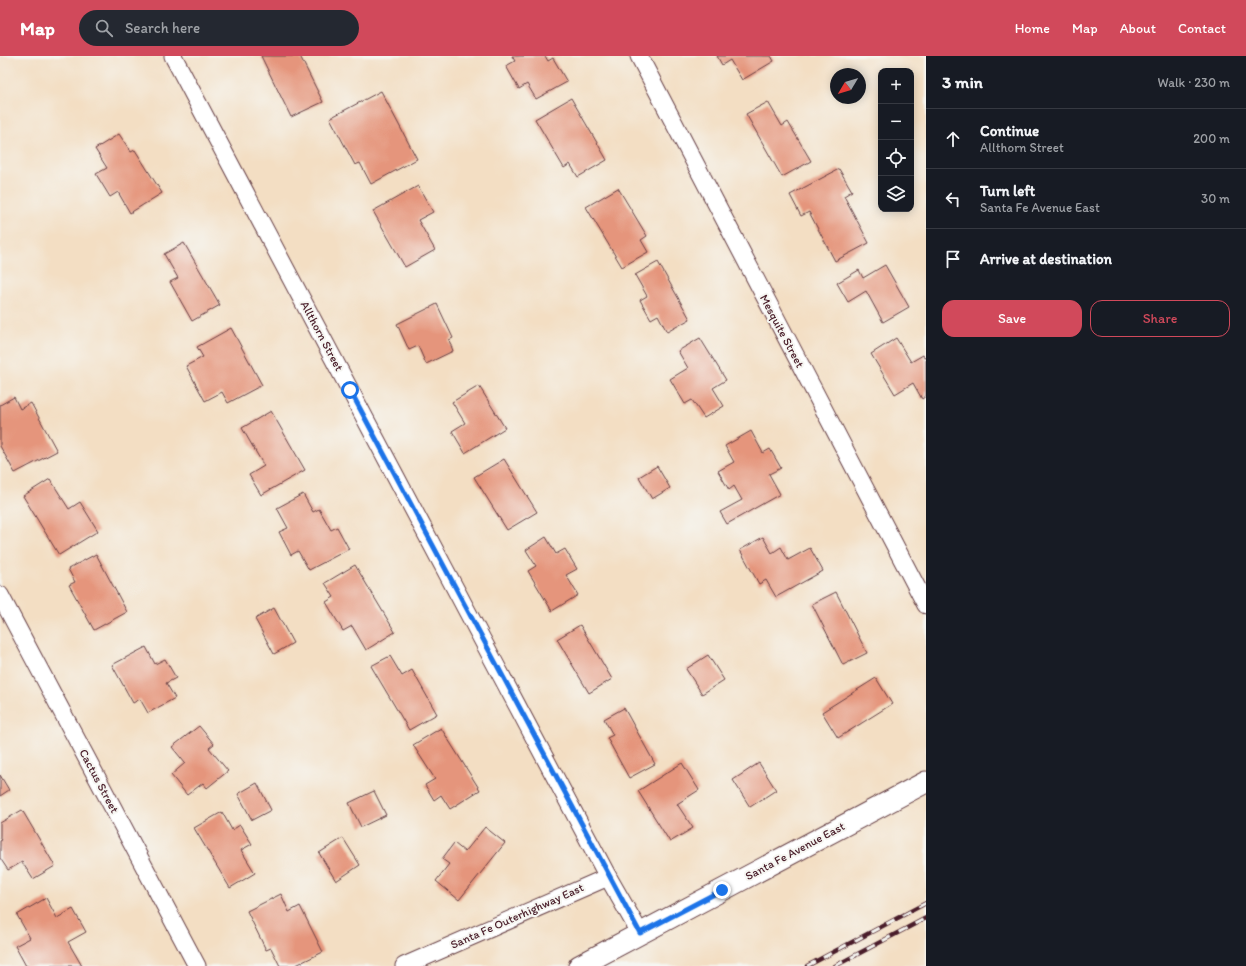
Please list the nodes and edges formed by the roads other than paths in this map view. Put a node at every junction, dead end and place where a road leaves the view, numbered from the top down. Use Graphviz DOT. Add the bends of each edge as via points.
graph roads {
  1 [pos="173,56"];
  2 [pos="639,56"];
  3 [pos="0,596"];
  4 [pos="926,605"];
  5 [pos="926,782"];
  6 [pos="608,876"];
  7 [pos="640,933"];
  8 [pos="197,966"];
  9 [pos="404,966"];
  10 [pos="579,966"];
  1 -- 6 [label="street, Allthorn Street"];
  2 -- 4 [label="street, Mesquite Street"];
  3 -- 8 [label="street, Cactus Street"];
  5 -- 7 [label="street, Santa Fe Avenue East"];
  6 -- 7 [label="street, Allthorn Street"];
  6 -- 9 [label="street, Santa Fe Outerhighway East"];
  7 -- 10 [label="street, Santa Fe Avenue East"];
}
